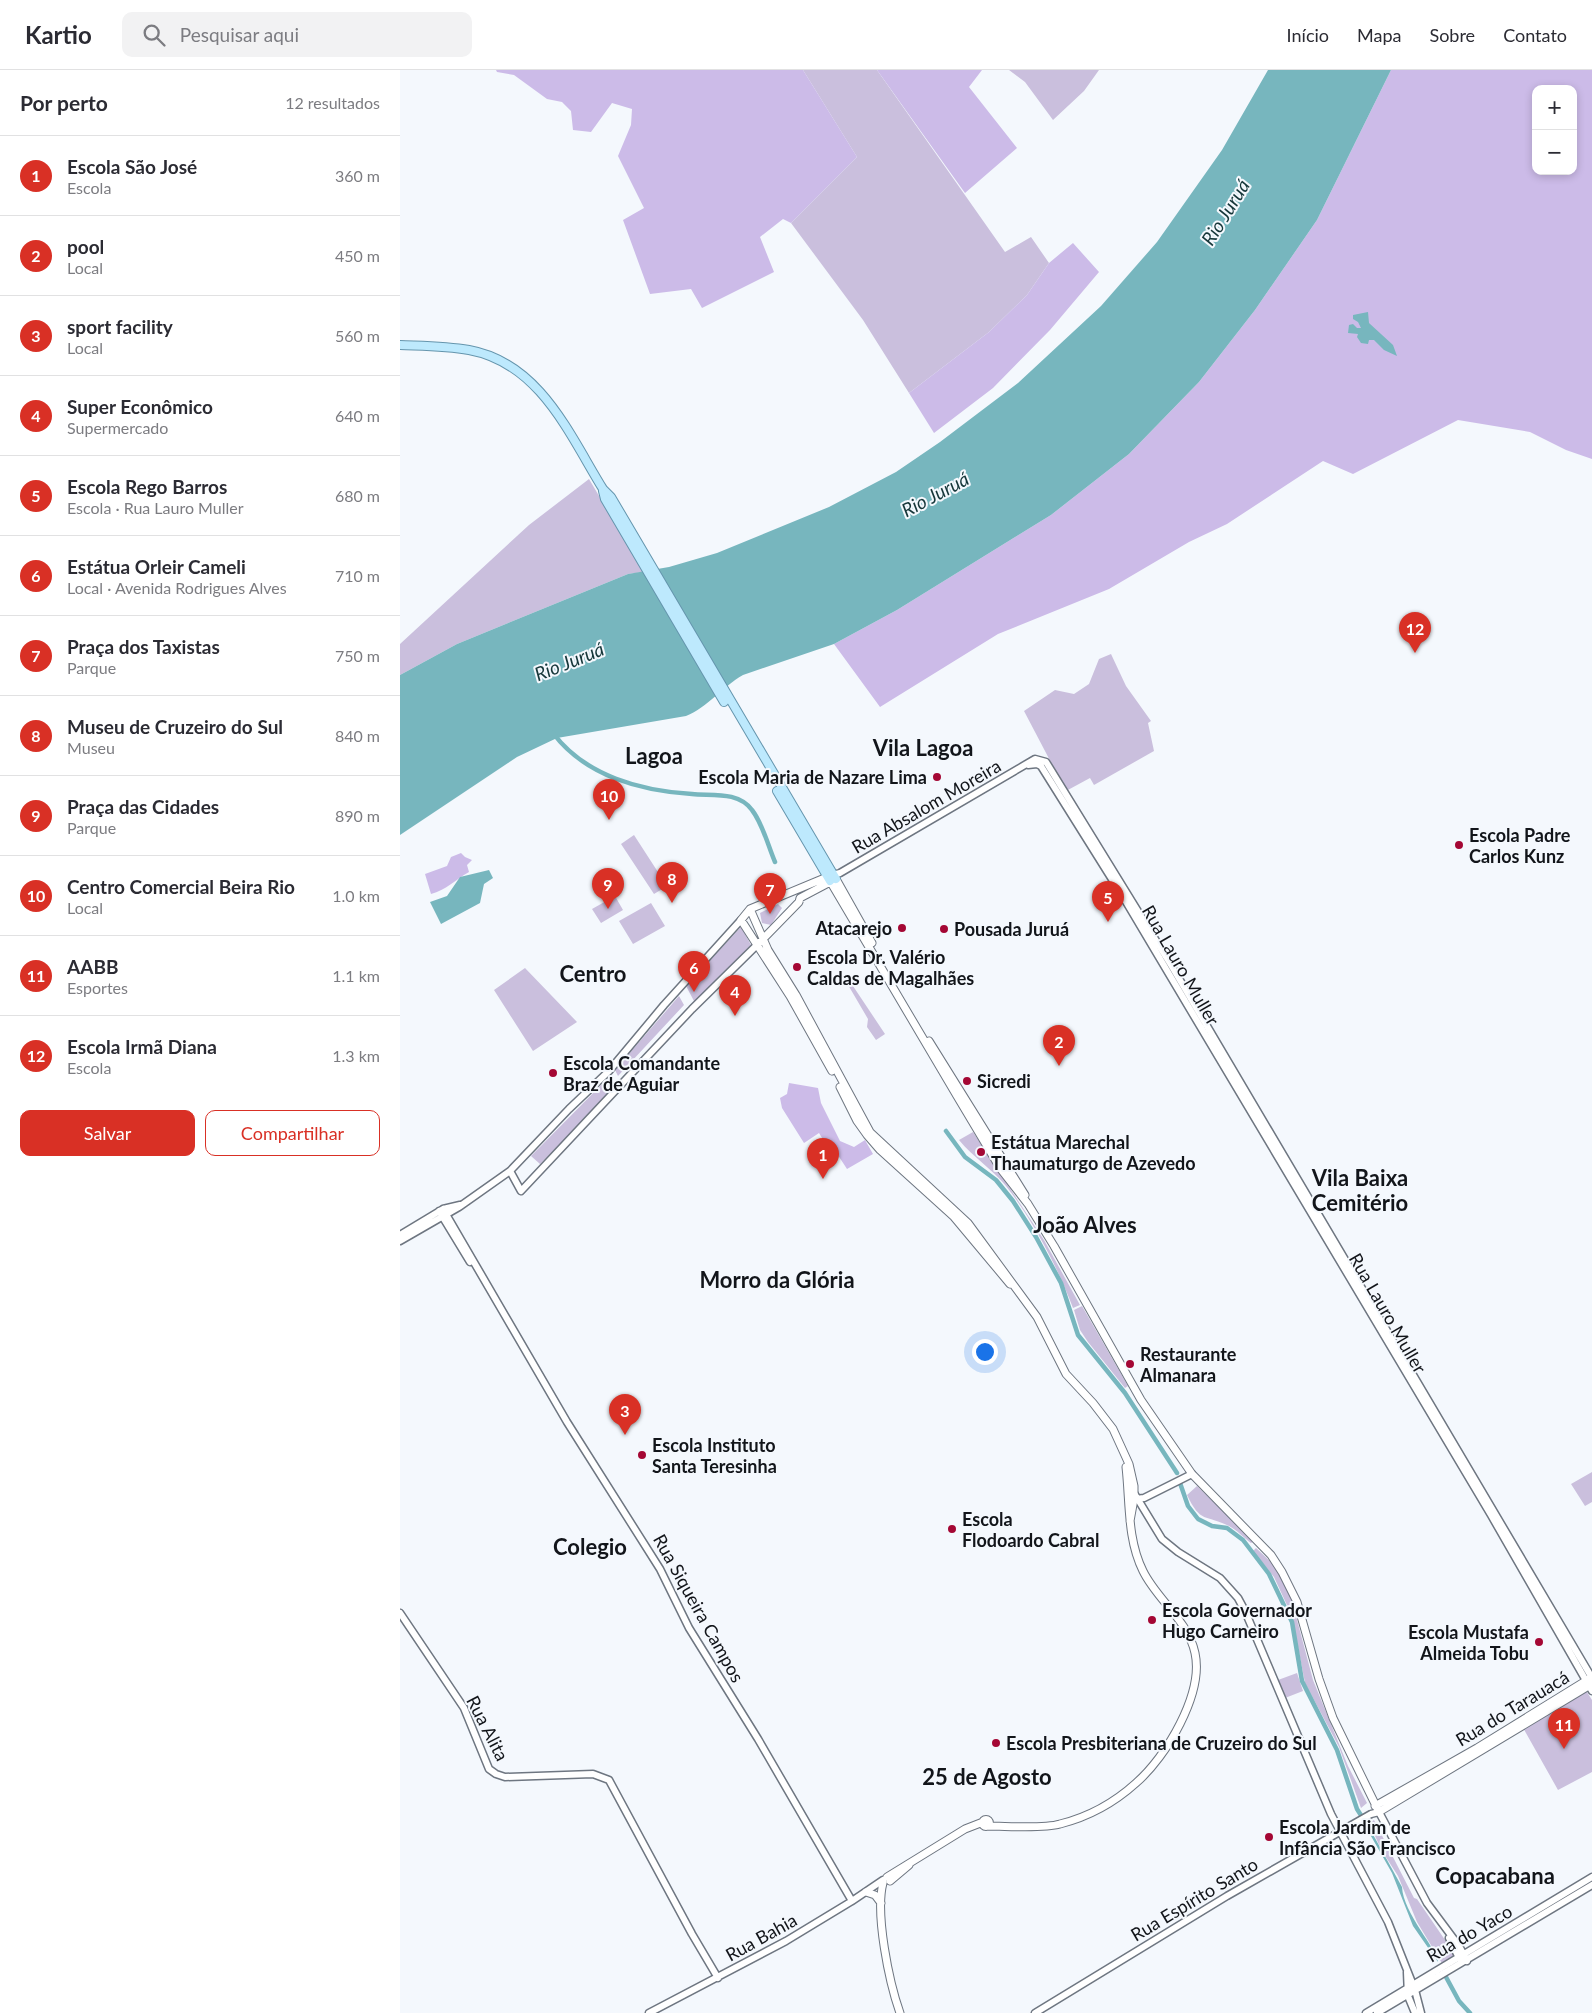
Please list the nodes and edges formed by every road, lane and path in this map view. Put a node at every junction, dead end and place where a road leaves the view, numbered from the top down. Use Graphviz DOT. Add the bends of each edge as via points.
graph roads {
  1 [pos="400,345"];
  2 [pos="1027,765"];
  3 [pos="833,877"];
  4 [pos="790,893"];
  5 [pos="800,898"];
  6 [pos="794,905"];
  7 [pos="750,909"];
  8 [pos="741,920"];
  9 [pos="761,942"];
  10 [pos="510,1171"];
  11 [pos="443,1213"];
  12 [pos="408,1233"];
  13 [pos="400,1235"];
  14 [pos="400,1241"];
  15 [pos="1192,1474"];
  16 [pos="1134,1497"];
  17 [pos="400,1613"];
  18 [pos="1591,1682"];
  19 [pos="1449,1767"];
  20 [pos="1375,1811"];
  21 [pos="1341,1831"];
  22 [pos="1592,1877"];
  23 [pos="886,1881"];
  24 [pos="1592,1885"];
  25 [pos="866,1892"];
  26 [pos="852,1901"];
  27 [pos="881,1903"];
  28 [pos="883,1929"];
  29 [pos="1463,1959"];
  30 [pos="1407,1970"];
  31 [pos="718,1978"];
  32 [pos="1423,1981"];
  33 [pos="1411,1990"];
  34 [pos="1400,2000"];
  35 [pos="1412,2005"];
  36 [pos="1420,2009"];
  37 [pos="649,2013"];
  38 [pos="900,2013"];
  39 [pos="1035,2013"];
  40 [pos="1366,2013"];
  41 [pos="1377,2013"];
  42 [pos="1415,2013"];
  1 -- 3 [label="main road" via="470,350 519,371 532,382 611,497 784,799"];
  2 -- 3 [label="street, Rua Absalom Moreira"];
  2 -- 18 [label="street, Rua Lauro Muller" via="1035,759 1046,762 1131,898"];
  3 -- 4 [label="main road"];
  3 -- 5 [label="main road"];
  3 -- 15 [label="main road" via="915,1018 1025,1195 1133,1388"];
  4 -- 5 [label="main road" via="796,892"];
  4 -- 6 [label="main road" via="788,901"];
  4 -- 7 [label="main road"];
  5 -- 6 [label="main road"];
  6 -- 9 [label="main road"];
  7 -- 8 [label="main road"];
  7 -- 9 [label="main road"];
  8 -- 9 [label="main road"];
  8 -- 10 [label="street" via="609,1071"];
  9 -- 10 [label="street" via="685,1016 521,1191"];
  9 -- 16 [label="main road" via="870,1132 933,1194 968,1222 1037,1317 1066,1374 1113,1429 1127,1459"];
  10 -- 11 [label="street" via="461,1205"];
  11 -- 12 [label="street"];
  11 -- 26 [label="street, Rua Siqueira Campos" via="528,1351 529,1358 594,1467 643,1539 698,1644 758,1739"];
  12 -- 13 [label="street"];
  12 -- 14 [label="street"];
  15 -- 16 [label="street"];
  15 -- 20 [label="main road" via="1270,1555 1288,1582 1333,1718"];
  16 -- 21 [label="street" via="1162,1539 1220,1578 1238,1598 1324,1799"];
  16 -- 23 [label="main road" via="1130,1521 1136,1556 1144,1573 1181,1623 1194,1647 1197,1668 1189,1702 1159,1758 1136,1783 1088,1815 1058,1825 970,1826"];
  17 -- 31 [label="street, Rua Alita" via="464,1708 485,1761 496,1774 505,1777 593,1774 609,1780"];
  18 -- 19 [label="main road, Rua do Tarauacá"];
  19 -- 20 [label="main road, Rua Espírito Santo"];
  20 -- 21 [label="street, Rua Espírito Santo"];
  20 -- 29 [label="street"];
  21 -- 30 [label="street" via="1378,1899"];
  21 -- 39 [label="street, Rua Espírito Santo"];
  22 -- 29 [label="street, Rua do Yaco"];
  23 -- 25 [label="street, Rua Bahia"];
  23 -- 27 [label="main road"];
  23 -- 28 [label="main road"];
  24 -- 29 [label="street, Rua do Yaco"];
  25 -- 26 [label="street, Rua Bahia"];
  25 -- 27 [label="main road" via="875,1895"];
  26 -- 31 [label="street, Rua Bahia"];
  27 -- 28 [label="main road"];
  28 -- 38 [label="main road" via="888,1970"];
  29 -- 32 [label="street, Rua do Yaco"];
  30 -- 32 [label="street"];
  30 -- 33 [label="street"];
  31 -- 37 [label="street, Rua Bahia"];
  32 -- 33 [label="street, Rua do Yaco"];
  32 -- 36 [label="street"];
  33 -- 34 [label="street"];
  33 -- 35 [label="street"];
  33 -- 36 [label="street"];
  33 -- 40 [label="street"];
  34 -- 35 [label="street"];
  34 -- 41 [label="street"];
  35 -- 42 [label="street"];
}
